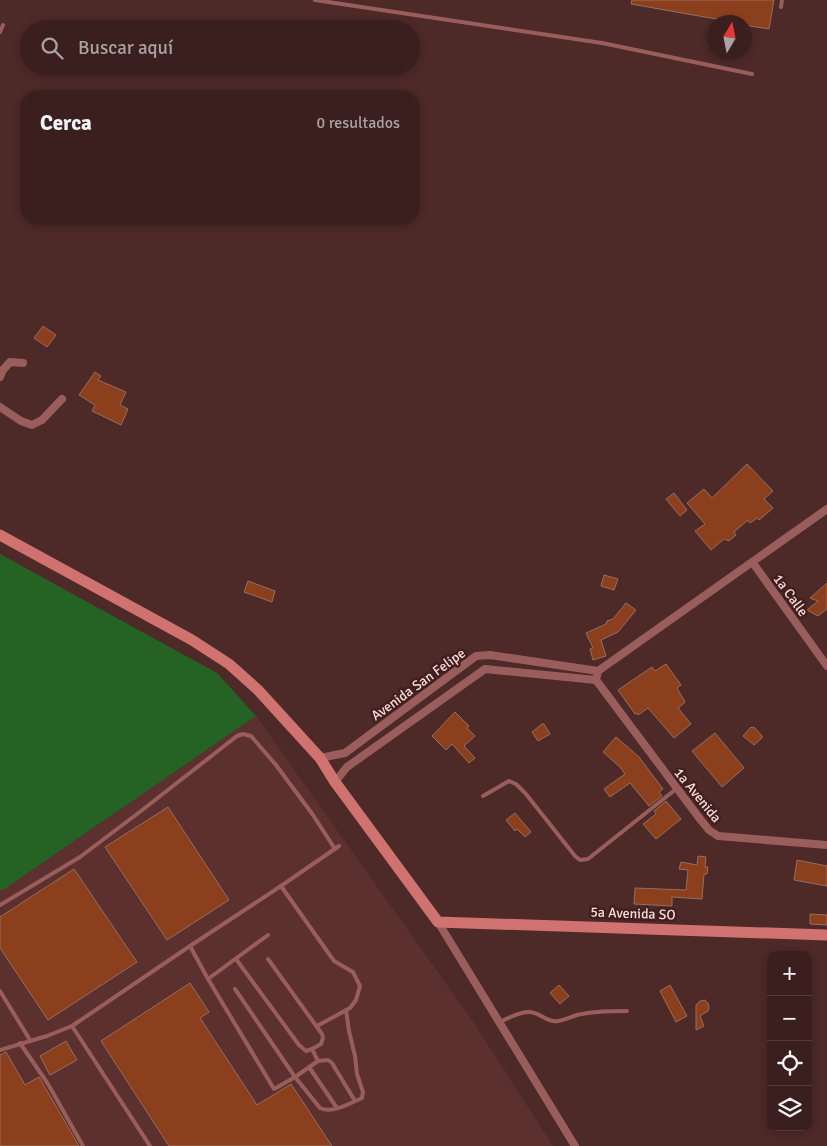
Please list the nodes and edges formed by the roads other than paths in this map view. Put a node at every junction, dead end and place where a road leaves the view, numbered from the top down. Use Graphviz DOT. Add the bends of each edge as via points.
graph roads {
  1 [pos="315,0"];
  2 [pos="782,0"];
  3 [pos="780,7"];
  4 [pos="3,25"];
  5 [pos="0,32"];
  6 [pos="752,74"];
  7 [pos="23,363"];
  8 [pos="0,377"];
  9 [pos="62,399"];
  10 [pos="0,407"];
  11 [pos="827,509"];
  12 [pos="0,536"];
  13 [pos="752,563"];
  14 [pos="827,666"];
  15 [pos="598,671"];
  16 [pos="596,680"];
  17 [pos="320,758"];
  18 [pos="335,782"];
  19 [pos="676,789"];
  20 [pos="483,796"];
  21 [pos="827,845"];
  22 [pos="281,886"];
  23 [pos="0,905"];
  24 [pos="438,922"];
  25 [pos="268,935"];
  26 [pos="827,935"];
  27 [pos="190,946"];
  28 [pos="236,959"];
  29 [pos="268,959"];
  30 [pos="208,979"];
  31 [pos="235,989"];
  32 [pos="0,991"];
  33 [pos="346,1010"];
  34 [pos="627,1011"];
  35 [pos="500,1022"];
  36 [pos="72,1026"];
  37 [pos="317,1026"];
  38 [pos="30,1040"];
  39 [pos="20,1043"];
  40 [pos="312,1049"];
  41 [pos="0,1050"];
  42 [pos="318,1061"];
  43 [pos="310,1067"];
  44 [pos="295,1077"];
  45 [pos="355,1101"];
  46 [pos="337,1108"];
  47 [pos="83,1146"];
  48 [pos="150,1146"];
  49 [pos="575,1146"];
  1 -- 6 [label="lane" via="602,43"];
  2 -- 3 [label="lane"];
  4 -- 5 [label="lane"];
  7 -- 8 [label="street" via="10,362"];
  9 -- 10 [label="street" via="42,420 32,425"];
  11 -- 13 [label="street"];
  12 -- 17 [label="street" via="192,640 229,664 258,690"];
  13 -- 14 [label="street, 1a Calle"];
  13 -- 15 [label="street"];
  15 -- 16 [label="street"];
  15 -- 17 [label="street, Avenida San Felipe" via="490,655 476,656 345,753"];
  16 -- 18 [label="street, Avenida San Felipe" via="485,668 347,766"];
  16 -- 19 [label="street, 1a Avenida"];
  17 -- 18 [label="street"];
  18 -- 24 [label="street"];
  19 -- 20 [label="lane" via="588,859 580,860 516,784 509,781"];
  19 -- 21 [label="street, 1a Avenida" via="708,830 718,836"];
  22 -- 23 [label="lane" via="337,848 276,765 251,736 243,734 80,857"];
  22 -- 27 [label="lane"];
  22 -- 33 [label="lane" via="334,961 352,972 360,986 356,1000"];
  24 -- 26 [label="street, 5a Avenida SO"];
  24 -- 35 [label="street"];
  25 -- 28 [label="lane"];
  27 -- 30 [label="lane"];
  27 -- 36 [label="lane"];
  28 -- 30 [label="lane"];
  28 -- 40 [label="lane" via="299,1045 306,1051"];
  29 -- 37 [label="lane"];
  30 -- 44 [label="lane" via="274,1089"];
  31 -- 44 [label="lane"];
  32 -- 38 [label="lane"];
  33 -- 37 [label="lane"];
  33 -- 45 [label="lane" via="363,1092 362,1098"];
  34 -- 35 [label="lane" via="598,1011 557,1022 529,1012"];
  35 -- 49 [label="street"];
  36 -- 38 [label="lane"];
  36 -- 48 [label="lane"];
  37 -- 40 [label="lane" via="323,1038 321,1044"];
  38 -- 39 [label="lane"];
  39 -- 41 [label="lane"];
  39 -- 47 [label="lane"];
  40 -- 42 [label="lane"];
  42 -- 43 [label="lane"];
  42 -- 45 [label="lane" via="332,1063"];
  43 -- 44 [label="lane"];
  43 -- 46 [label="lane"];
  44 -- 46 [label="lane" via="320,1108"];
  45 -- 46 [label="lane"];
}
